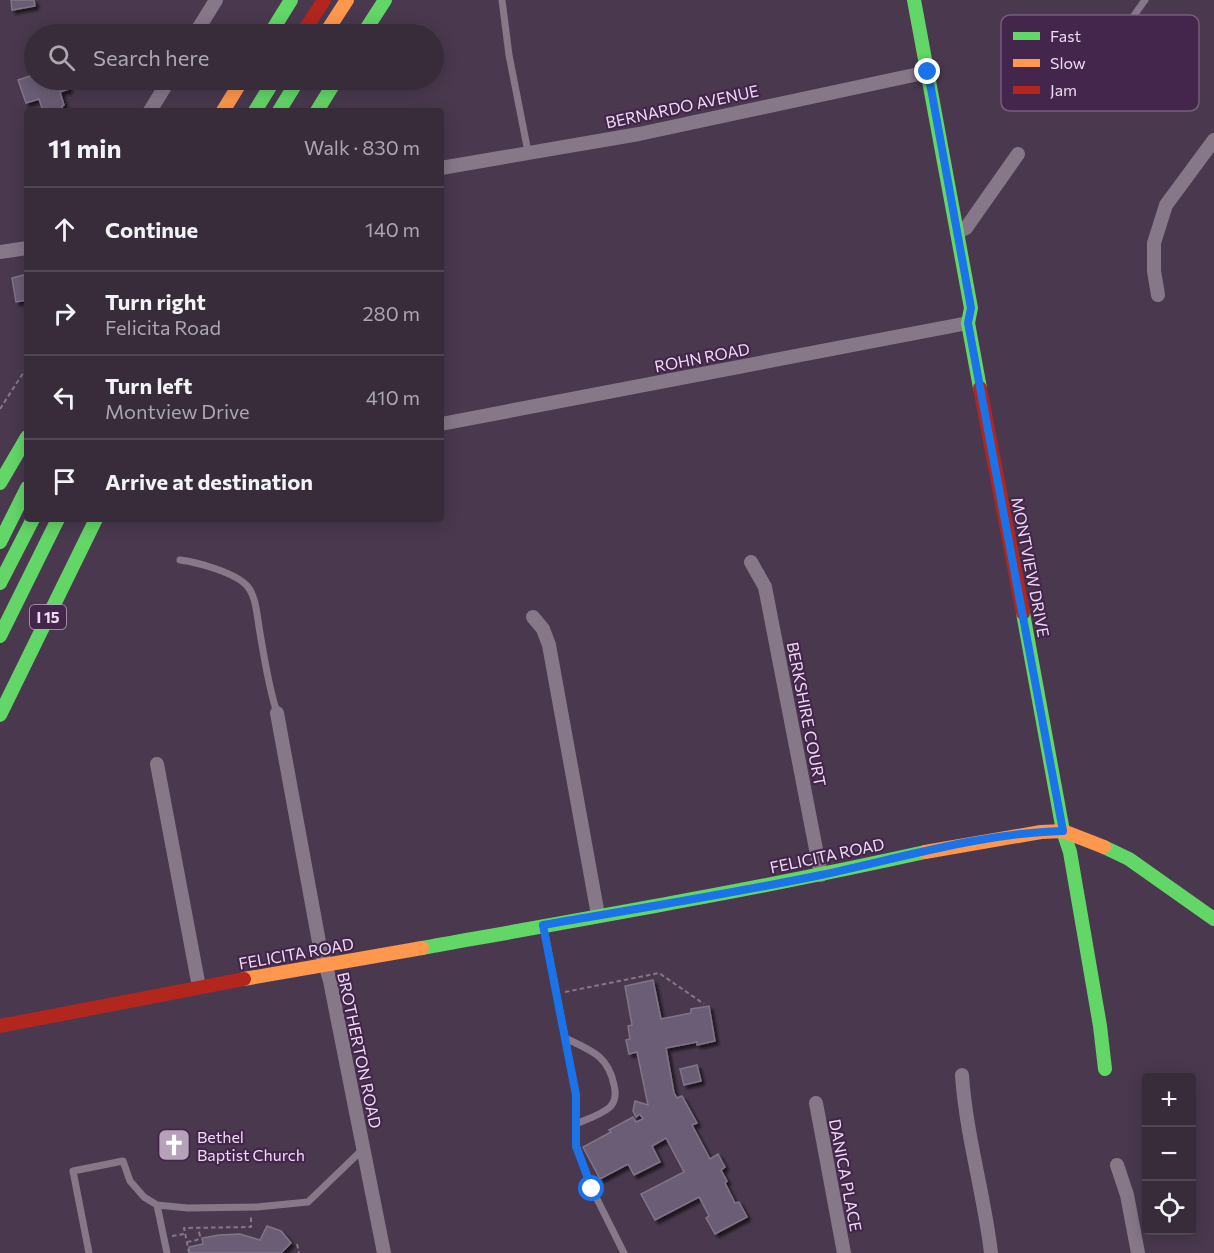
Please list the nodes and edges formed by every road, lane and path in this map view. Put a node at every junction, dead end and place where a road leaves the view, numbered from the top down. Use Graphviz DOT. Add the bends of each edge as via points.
graph roads {
  1 [pos="216,0"];
  2 [pos="291,0"];
  3 [pos="324,0"];
  4 [pos="346,0"];
  5 [pos="385,0"];
  6 [pos="502,0"];
  7 [pos="914,0"];
  8 [pos="1145,0"];
  9 [pos="1134,15"];
  10 [pos="201,24"];
  11 [pos="276,24"];
  12 [pos="308,24"];
  13 [pos="332,24"];
  14 [pos="369,24"];
  15 [pos="928,72"];
  16 [pos="163,90"];
  17 [pos="236,90"];
  18 [pos="268,90"];
  19 [pos="292,90"];
  20 [pos="330,90"];
  21 [pos="152,108"];
  22 [pos="225,108"];
  23 [pos="257,108"];
  24 [pos="281,108"];
  25 [pos="319,108"];
  26 [pos="1214,140"];
  27 [pos="528,153"];
  28 [pos="1018,154"];
  29 [pos="444,167"];
  30 [pos="957,231"];
  31 [pos="24,248"];
  32 [pos="0,252"];
  33 [pos="1158,295"];
  34 [pos="968,323"];
  35 [pos="24,372"];
  36 [pos="0,409"];
  37 [pos="444,423"];
  38 [pos="24,442"];
  39 [pos="0,483"];
  40 [pos="24,494"];
  41 [pos="31,522"];
  42 [pos="57,522"];
  43 [pos="95,522"];
  44 [pos="0,542"];
  45 [pos="180,560"];
  46 [pos="751,562"];
  47 [pos="0,584"];
  48 [pos="533,617"];
  49 [pos="0,636"];
  50 [pos="277,713"];
  51 [pos="0,715"];
  52 [pos="157,764"];
  53 [pos="1063,831"];
  54 [pos="821,875"];
  55 [pos="598,915"];
  56 [pos="1214,919"];
  57 [pos="543,925"];
  58 [pos="325,965"];
  59 [pos="199,987"];
  60 [pos="556,993"];
  61 [pos="704,1004"];
  62 [pos="0,1026"];
  63 [pos="565,1038"];
  64 [pos="1106,1069"];
  65 [pos="962,1075"];
  66 [pos="816,1103"];
  67 [pos="576,1124"];
  68 [pos="363,1149"];
  69 [pos="1117,1165"];
  70 [pos="157,1205"];
  71 [pos="251,1215"];
  72 [pos="198,1228"];
  73 [pos="185,1234"];
  74 [pos="172,1236"];
  75 [pos="187,1242"];
  76 [pos="297,1244"];
  77 [pos="89,1253"];
  78 [pos="166,1253"];
  79 [pos="189,1253"];
  80 [pos="299,1253"];
  81 [pos="384,1253"];
  82 [pos="624,1253"];
  83 [pos="844,1253"];
  84 [pos="991,1253"];
  85 [pos="1138,1253"];
  1 -- 10 [label="street"];
  2 -- 11 [label="main road"];
  3 -- 12 [label="main road"];
  4 -- 13 [label="main road"];
  5 -- 14 [label="main road"];
  6 -- 27 [label="lane"];
  7 -- 15 [label="main road, MONTVIEW DRIVE"];
  8 -- 9 [label="lane"];
  15 -- 27 [label="street, BERNARDO AVENUE" via="639,134"];
  15 -- 30 [label="main road, MONTVIEW DRIVE"];
  16 -- 21 [label="street"];
  17 -- 22 [label="main road"];
  18 -- 23 [label="main road"];
  19 -- 24 [label="main road"];
  20 -- 25 [label="main road"];
  26 -- 33 [label="street" via="1166,205 1154,243"];
  27 -- 29 [label="street, BERNARDO AVENUE"];
  28 -- 30 [label="street" via="966,228"];
  30 -- 34 [label="main road, MONTVIEW DRIVE" via="971,308"];
  31 -- 32 [label="street"];
  34 -- 37 [label="street, ROHN ROAD"];
  34 -- 53 [label="main road, MONTVIEW DRIVE"];
  35 -- 36 [label="path"];
  38 -- 39 [label="main road"];
  40 -- 44 [label="main road"];
  41 -- 47 [label="main road"];
  42 -- 49 [label="main road"];
  43 -- 51 [label="main road, I 15"];
  45 -- 50 [label="lane" via="217,570 249,589"];
  46 -- 54 [label="street, BERKSHIRE COURT" via="765,587"];
  48 -- 55 [label="street" via="549,645"];
  50 -- 58 [label="street, BROTHERTON ROAD"];
  52 -- 59 [label="street"];
  53 -- 54 [label="main road, FELICITA ROAD" via="937,849"];
  53 -- 56 [label="main road" via="1129,859"];
  53 -- 64 [label="main road, MONTVIEW DRIVE" via="1070,852"];
  54 -- 55 [label="main road, FELICITA ROAD"];
  55 -- 57 [label="main road, FELICITA ROAD"];
  57 -- 58 [label="main road, FELICITA ROAD"];
  57 -- 60 [label="lane"];
  58 -- 59 [label="main road, FELICITA ROAD"];
  58 -- 68 [label="street, BROTHERTON ROAD"];
  59 -- 62 [label="main road, FELICITA ROAD"];
  60 -- 61 [label="path" via="659,973"];
  60 -- 63 [label="lane"];
  63 -- 67 [label="lane" via="576,1095"];
  63 -- 67 [label="lane" via="593,1051 606,1064 616,1093 611,1106"];
  65 -- 84 [label="street" via="964,1107"];
  66 -- 83 [label="street, DANICA PLACE"];
  67 -- 82 [label="lane" via="576,1146 582,1163"];
  68 -- 70 [label="lane" via="308,1202 223,1208"];
  68 -- 81 [label="street, BROTHERTON ROAD"];
  69 -- 85 [label="street"];
  70 -- 77 [label="lane" via="130,1181 123,1161 73,1171"];
  70 -- 78 [label="lane"];
  71 -- 72 [label="path" via="251,1227"];
  72 -- 73 [label="path" via="184,1228"];
  72 -- 75 [label="path" via="198,1240"];
  73 -- 74 [label="path"];
  73 -- 75 [label="path"];
  75 -- 79 [label="path"];
  76 -- 80 [label="path"];
}
